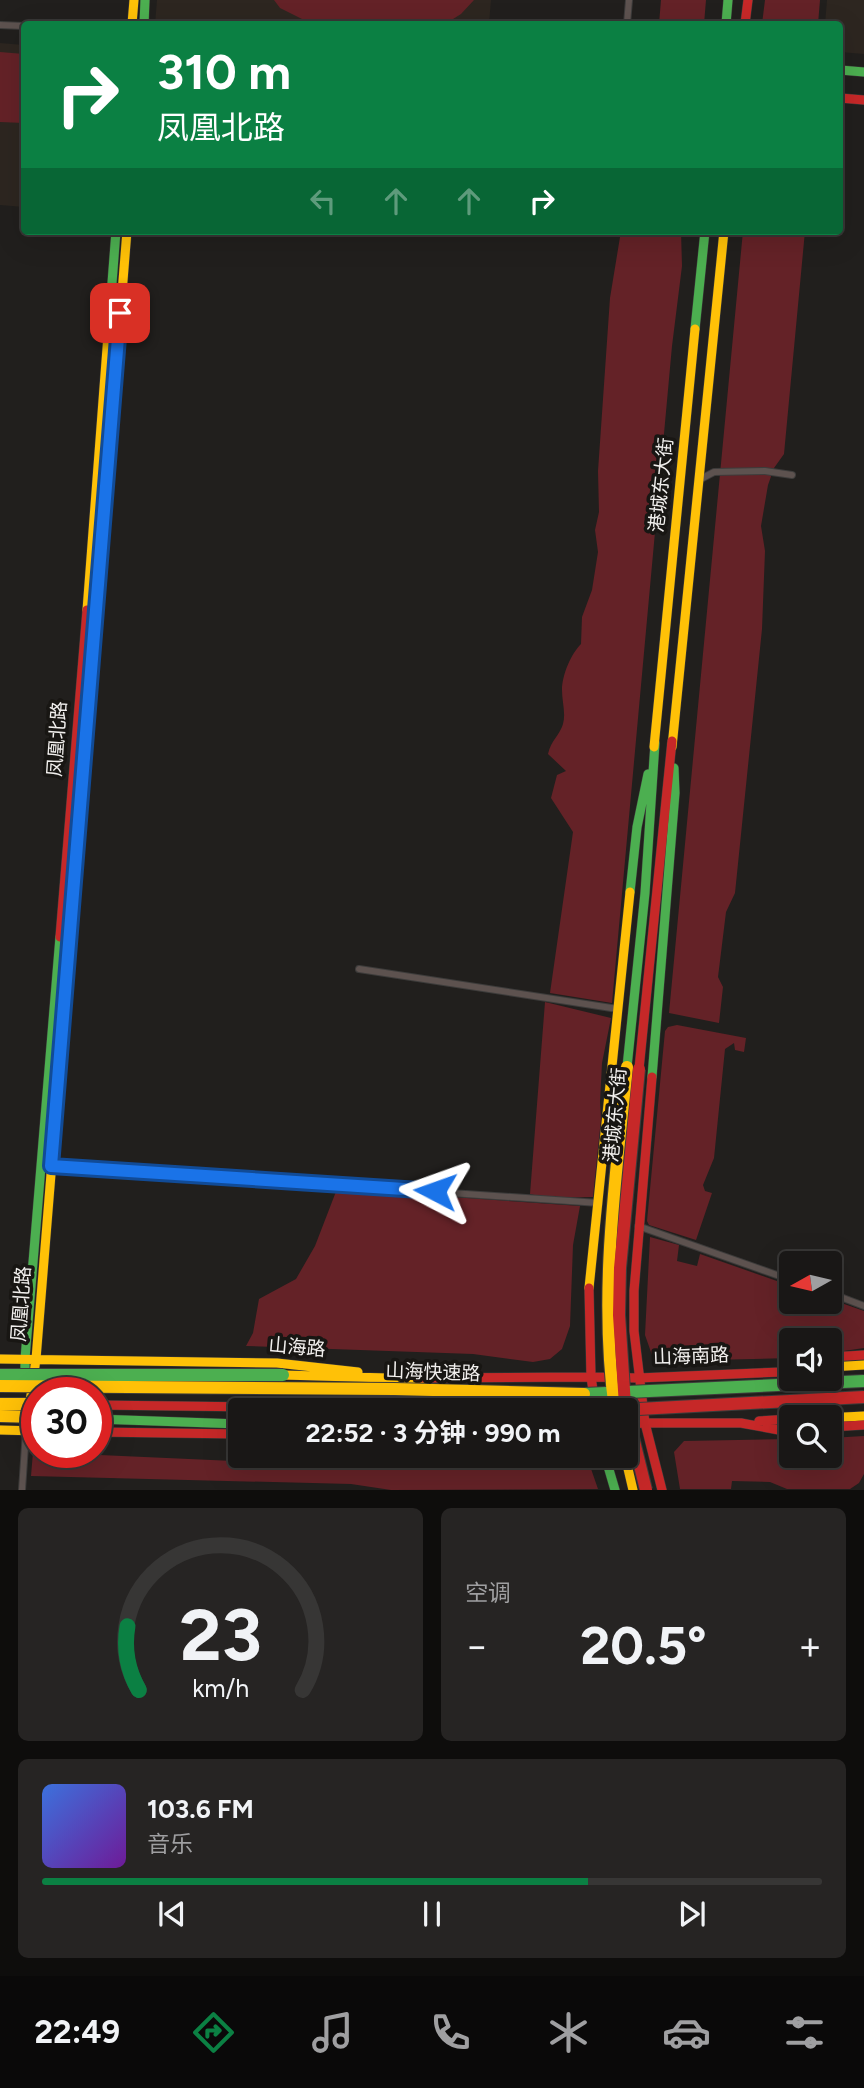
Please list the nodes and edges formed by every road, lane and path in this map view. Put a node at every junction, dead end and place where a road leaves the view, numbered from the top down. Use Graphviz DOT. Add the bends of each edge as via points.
graph roads {
  1 [pos="134,0"];
  2 [pos="145,0"];
  3 [pos="629,0"];
  4 [pos="728,0"];
  5 [pos="748,0"];
  6 [pos="132,21"];
  7 [pos="144,21"];
  8 [pos="627,21"];
  9 [pos="726,21"];
  10 [pos="745,21"];
  11 [pos="0,24"];
  12 [pos="21,26"];
  13 [pos="843,69"];
  14 [pos="864,72"];
  15 [pos="843,98"];
  16 [pos="864,100"];
  17 [pos="116,235"];
  18 [pos="127,235"];
  19 [pos="705,235"];
  20 [pos="724,235"];
  21 [pos="792,475"];
  22 [pos="699,480"];
  23 [pos="672,741"];
  24 [pos="654,743"];
  25 [pos="359,969"];
  26 [pos="618,1009"];
  27 [pos="633,1068"];
  28 [pos="51,1166"];
  29 [pos="599,1203"];
  30 [pos="638,1226"];
  31 [pos="779,1276"];
  32 [pos="842,1298"];
  33 [pos="864,1306"];
  34 [pos="864,1354"];
  35 [pos="842,1356"];
  36 [pos="0,1359"];
  37 [pos="31,1359"];
  38 [pos="864,1365"];
  39 [pos="842,1366"];
  40 [pos="779,1370"];
  41 [pos="0,1375"];
  42 [pos="31,1377"];
  43 [pos="591,1377"];
  44 [pos="638,1378"];
  45 [pos="422,1379"];
  46 [pos="864,1381"];
  47 [pos="0,1386"];
  48 [pos="864,1397"];
  49 [pos="594,1398"];
  50 [pos="614,1398"];
  51 [pos="0,1404"];
  52 [pos="21,1404"];
  53 [pos="112,1405"];
  54 [pos="228,1407"];
  55 [pos="638,1409"];
  56 [pos="0,1416"];
  57 [pos="864,1416"];
  58 [pos="21,1417"];
  59 [pos="842,1417"];
  60 [pos="112,1420"];
  61 [pos="779,1420"];
  62 [pos="638,1423"];
  63 [pos="645,1423"];
  64 [pos="741,1423"];
  65 [pos="228,1424"];
  66 [pos="864,1425"];
  67 [pos="842,1426"];
  68 [pos="0,1430"];
  69 [pos="779,1430"];
  70 [pos="21,1431"];
  71 [pos="112,1432"];
  72 [pos="228,1434"];
  73 [pos="26,1468"];
  74 [pos="609,1468"];
  75 [pos="628,1468"];
  76 [pos="22,1489"];
  77 [pos="615,1489"];
  78 [pos="633,1489"];
  79 [pos="646,1489"];
  80 [pos="662,1489"];
  1 -- 6 [label="main road"];
  2 -- 7 [label="main road"];
  3 -- 8 [label="street"];
  4 -- 9 [label="main road"];
  5 -- 10 [label="main road"];
  11 -- 12 [label="street"];
  13 -- 14 [label="main road"];
  15 -- 16 [label="main road"];
  17 -- 37 [label="main road, 凤凰北路"];
  18 -- 28 [label="main road, 凤凰北路"];
  19 -- 24 [label="main road, 港城东大街"];
  20 -- 22 [label="main road, 港城东大街"];
  21 -- 22 [label="street" via="714,472"];
  22 -- 23 [label="main road, 港城东大街"];
  23 -- 27 [label="main road, 港城东大街"];
  23 -- 30 [label="main road, 港城东大街" via="675,793"];
  24 -- 26 [label="main road, 港城东大街" via="637,827"];
  24 -- 27 [label="main road, 港城东大街"];
  25 -- 26 [label="street"];
  26 -- 29 [label="main road, 港城东大街"];
  27 -- 50 [label="main road, 港城东大街, bridge" via="606,1316"];
  27 -- 79 [label="main road, 港城东大街, bridge" via="619,1315 625,1405"];
  28 -- 29 [label="street"];
  28 -- 37 [label="main road, 凤凰北路"];
  29 -- 43 [label="main road, 港城东大街" via="589,1280"];
  30 -- 31 [label="street"];
  30 -- 44 [label="main road, 港城东大街" via="634,1291"];
  32 -- 33 [label="street"];
  34 -- 35 [label="main road"];
  36 -- 37 [label="main road, 山海路"];
  37 -- 42 [label="main road, 凤凰北路"];
  37 -- 45 [label="main road, 山海路" via="277,1363"];
  38 -- 39 [label="main road"];
  40 -- 44 [label="main road, 山海南路"];
  41 -- 45 [label="main road, bridge"];
  43 -- 44 [label="main road, 山海南路"];
  43 -- 45 [label="main road, 山海路"];
  43 -- 49 [label="main road, 港城东大街"];
  44 -- 63 [label="main road, 港城东大街"];
  46 -- 47 [label="main road, 山海快速路, bridge" via="572,1395"];
  48 -- 55 [label="main road, bridge"];
  51 -- 52 [label="main road, bridge"];
  53 -- 54 [label="main road, 山海快速路"];
  56 -- 58 [label="main road, bridge"];
  57 -- 59 [label="main road"];
  60 -- 65 [label="main road"];
  61 -- 64 [label="main road"];
  62 -- 63 [label="main road"];
  63 -- 64 [label="main road"];
  63 -- 80 [label="main road, 港城东大街"];
  64 -- 69 [label="main road"];
  66 -- 67 [label="main road"];
  68 -- 70 [label="main road"];
  71 -- 72 [label="main road"];
  73 -- 76 [label="street"];
  74 -- 77 [label="main road"];
  75 -- 78 [label="main road"];
}
